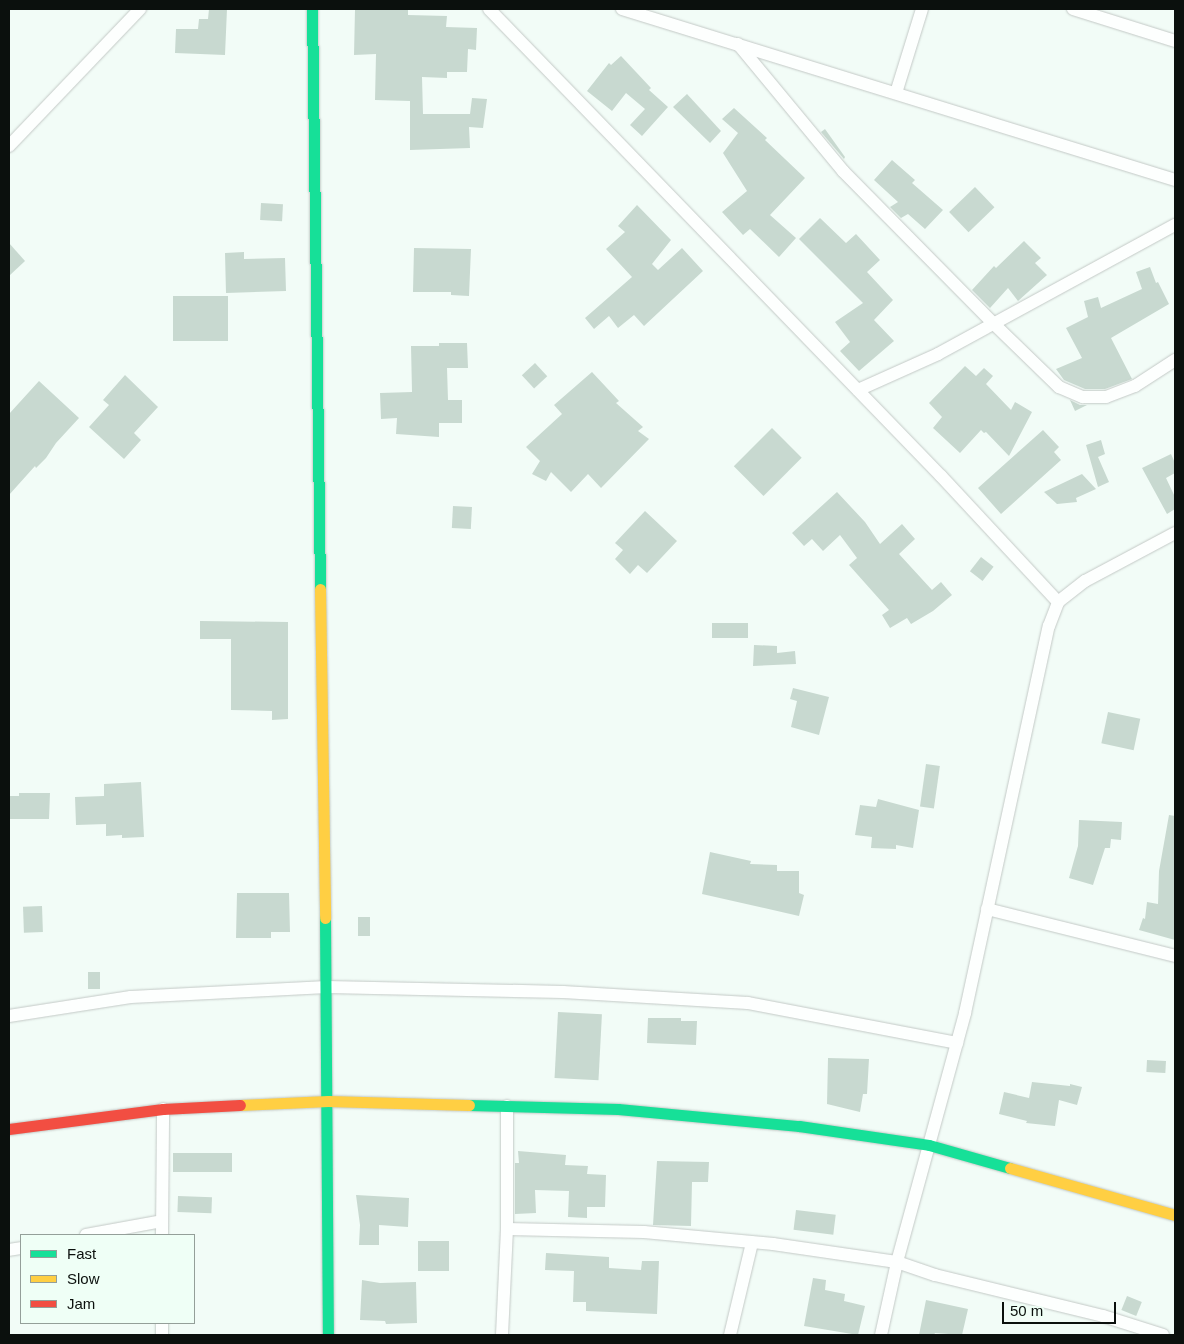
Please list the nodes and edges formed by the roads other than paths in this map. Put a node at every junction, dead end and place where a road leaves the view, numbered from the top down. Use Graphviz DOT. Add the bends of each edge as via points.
graph roads {
  1 [pos="140,9"];
  2 [pos="312,9"];
  3 [pos="488,9"];
  4 [pos="622,9"];
  5 [pos="922,9"];
  6 [pos="1073,9"];
  7 [pos="1175,41"];
  8 [pos="738,44"];
  9 [pos="896,93"];
  10 [pos="9,146"];
  11 [pos="1175,180"];
  12 [pos="1175,225"];
  13 [pos="994,324"];
  14 [pos="1175,360"];
  15 [pos="858,390"];
  16 [pos="1175,532"];
  17 [pos="1058,602"];
  18 [pos="987,909"];
  19 [pos="1175,956"];
  20 [pos="326,987"];
  21 [pos="9,1016"];
  22 [pos="957,1043"];
  23 [pos="328,1101"];
  24 [pos="507,1106"];
  25 [pos="163,1109"];
  26 [pos="9,1129"];
  27 [pos="929,1144"];
  28 [pos="1175,1215"];
  29 [pos="162,1221"];
  30 [pos="506,1229"];
  31 [pos="91,1234"];
  32 [pos="162,1234"];
  33 [pos="752,1243"];
  34 [pos="896,1262"];
  35 [pos="328,1335"];
  36 [pos="502,1335"];
  37 [pos="730,1335"];
  38 [pos="881,1335"];
  39 [pos="1163,1335"];
  1 -- 10 [label="street"];
  2 -- 20 [label="street"];
  3 -- 15 [label="street"];
  4 -- 8 [label="street"];
  5 -- 9 [label="street"];
  6 -- 7 [label="street"];
  8 -- 9 [label="street"];
  8 -- 13 [label="street" via="843,171"];
  9 -- 11 [label="street"];
  12 -- 13 [label="street"];
  13 -- 14 [label="street" via="1059,386 1083,397 1106,397 1135,386"];
  13 -- 15 [label="street" via="938,354"];
  15 -- 17 [label="street"];
  16 -- 17 [label="street" via="1085,581"];
  17 -- 18 [label="street" via="1049,626"];
  18 -- 19 [label="street"];
  18 -- 22 [label="street"];
  20 -- 21 [label="street" via="131,998"];
  20 -- 22 [label="street" via="563,992 748,1003"];
  20 -- 23 [label="street"];
  22 -- 27 [label="street"];
  23 -- 24 [label="street"];
  23 -- 25 [label="street"];
  23 -- 35 [label="street"];
  24 -- 27 [label="street" via="618,1109 799,1126"];
  24 -- 30 [label="street"];
  25 -- 26 [label="street"];
  25 -- 29 [label="street"];
  27 -- 28 [label="street"];
  27 -- 34 [label="street"];
  29 -- 31 [label="street"];
  29 -- 32 [label="street"];
  30 -- 33 [label="street" via="644,1232"];
  30 -- 36 [label="street"];
  33 -- 34 [label="street"];
  33 -- 37 [label="street"];
  34 -- 38 [label="street"];
  34 -- 39 [label="street" via="935,1275 1103,1316"];
}
